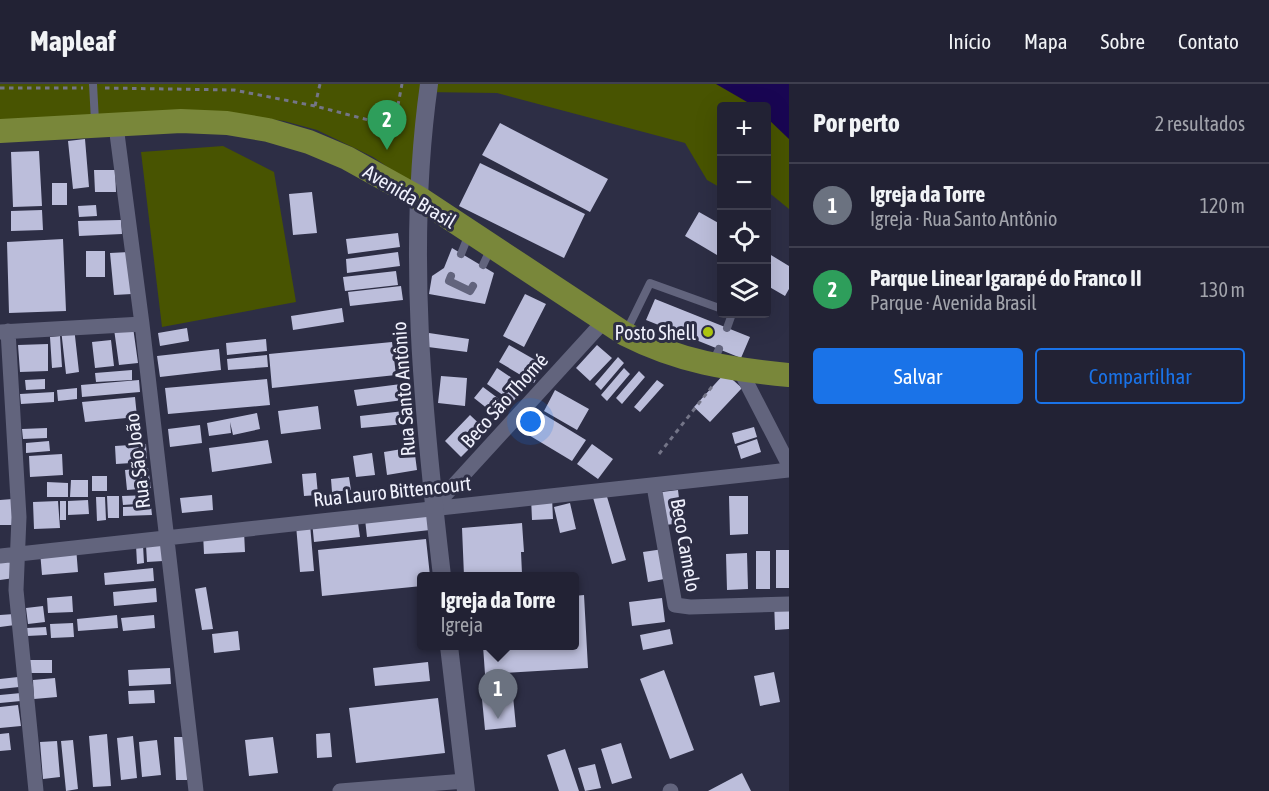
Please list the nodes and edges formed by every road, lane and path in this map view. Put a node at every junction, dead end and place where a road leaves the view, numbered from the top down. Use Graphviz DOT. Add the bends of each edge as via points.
graph roads {
  1 [pos="320,84"];
  2 [pos="402,84"];
  3 [pos="429,84"];
  4 [pos="94,86"];
  5 [pos="0,88"];
  6 [pos="315,106"];
  7 [pos="105,126"];
  8 [pos="0,131"];
  9 [pos="419,198"];
  10 [pos="452,276"];
  11 [pos="473,286"];
  12 [pos="717,307"];
  13 [pos="731,318"];
  14 [pos="604,321"];
  15 [pos="142,324"];
  16 [pos="727,328"];
  17 [pos="4,331"];
  18 [pos="625,334"];
  19 [pos="724,364"];
  20 [pos="789,375"];
  21 [pos="659,454"];
  22 [pos="789,465"];
  23 [pos="789,470"];
  24 [pos="654,486"];
  25 [pos="434,507"];
  26 [pos="167,537"];
  27 [pos="18,554"];
  28 [pos="0,556"];
  29 [pos="442,572"];
  30 [pos="789,604"];
  31 [pos="450,650"];
  32 [pos="465,786"];
  33 [pos="36,791"];
  34 [pos="196,791"];
  35 [pos="340,791"];
  1 -- 6 [label="path"];
  2 -- 6 [label="path" via="395,112 388,122 369,121"];
  3 -- 9 [label="street, Rua Santo Antônio"];
  4 -- 5 [label="path"];
  4 -- 6 [label="path" via="234,90"];
  4 -- 7 [label="lane"];
  7 -- 8 [label="highway, Avenida Brasil"];
  7 -- 9 [label="highway, Avenida Brasil" via="193,122 268,130 347,158"];
  7 -- 15 [label="street, Rua São João"];
  9 -- 14 [label="highway, Avenida Brasil" via="465,243"];
  9 -- 25 [label="street, Rua Santo Antônio" via="418,291"];
  10 -- 11 [label="lane" via="449,280 471,291"];
  12 -- 18 [label="lane" via="650,283"];
  13 -- 16 [label="lane"];
  14 -- 18 [label="highway, Avenida Brasil"];
  14 -- 25 [label="street, Beco São Thomé"];
  15 -- 17 [label="street"];
  15 -- 26 [label="street, Rua São João"];
  17 -- 27 [label="street" via="19,517"];
  18 -- 19 [label="highway, Avenida Brasil" via="673,355"];
  19 -- 20 [label="highway, Avenida Brasil"];
  19 -- 21 [label="path"];
  19 -- 22 [label="street"];
  23 -- 24 [label="street, Rua Lauro Bittencourt"];
  24 -- 25 [label="street, Rua Lauro Bittencourt"];
  24 -- 30 [label="street, Beco Camelo" via="675,605"];
  25 -- 26 [label="street, Rua Lauro Bittencourt"];
  25 -- 29 [label="street, Rua Santo Antônio"];
  26 -- 27 [label="street, Rua Lauro Bittencourt"];
  26 -- 34 [label="street, Rua São João"];
  27 -- 28 [label="street, Rua Lauro Bittencourt"];
  27 -- 33 [label="street" via="16,590"];
  31 -- 32 [label="street"];
  32 -- 35 [label="street"];
}
